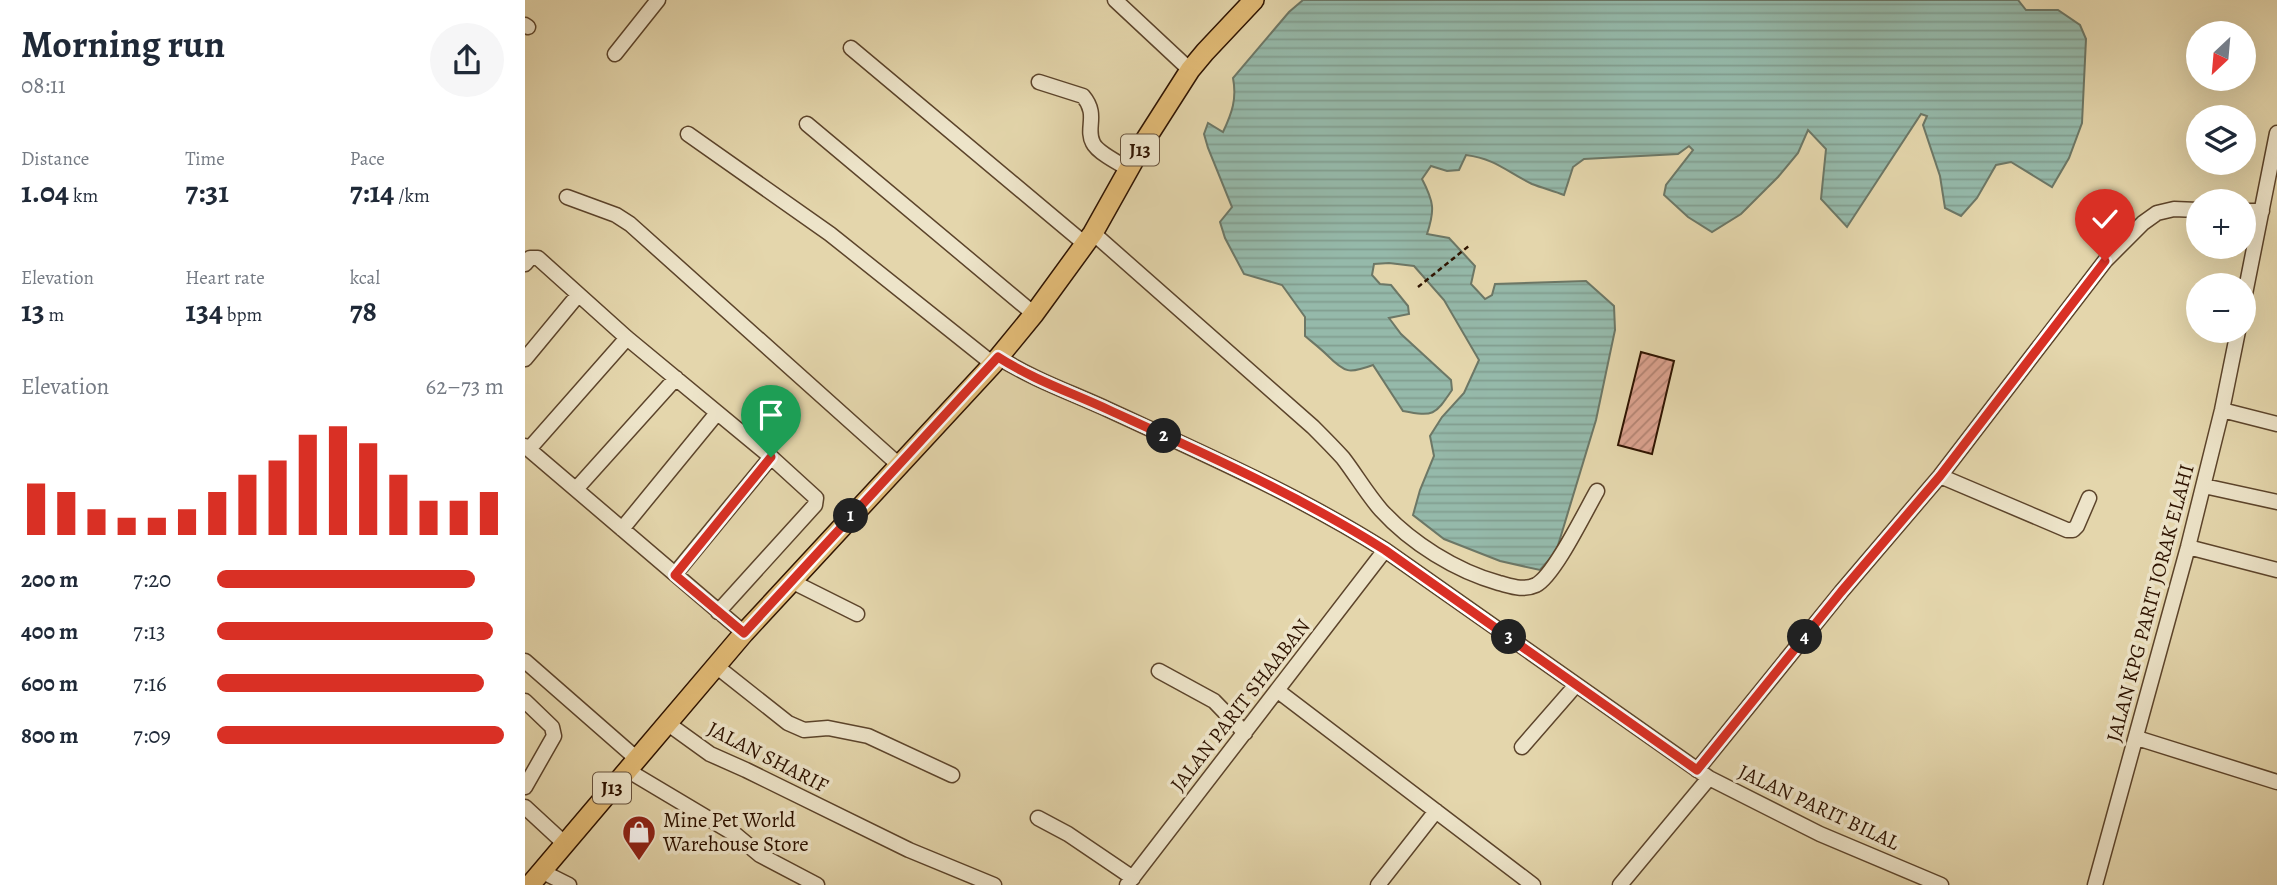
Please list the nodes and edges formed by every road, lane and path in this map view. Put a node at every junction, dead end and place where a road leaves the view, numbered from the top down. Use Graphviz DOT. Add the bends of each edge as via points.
graph roads {
  1 [pos="658,0"];
  2 [pos="1115,0"];
  3 [pos="1254,0"];
  4 [pos="851,48"];
  5 [pos="615,54"];
  6 [pos="1190,70"];
  7 [pos="1039,82"];
  8 [pos="807,124"];
  9 [pos="2277,133"];
  10 [pos="688,134"];
  11 [pos="1129,169"];
  12 [pos="567,197"];
  13 [pos="2186,210"];
  14 [pos="2256,211"];
  15 [pos="2262,211"];
  16 [pos="1089,239"];
  17 [pos="1470,245"];
  18 [pos="528,261"];
  19 [pos="2249,273"];
  20 [pos="1419,287"];
  21 [pos="578,295"];
  22 [pos="1034,314"];
  23 [pos="627,338"];
  24 [pos="2237,343"];
  25 [pos="525,359"];
  26 [pos="995,361"];
  27 [pos="676,378"];
  28 [pos="2228,412"];
  29 [pos="717,413"];
  30 [pos="2277,424"];
  31 [pos="527,447"];
  32 [pos="771,457"];
  33 [pos="899,464"];
  34 [pos="1940,476"];
  35 [pos="2210,487"];
  36 [pos="577,488"];
  37 [pos="1597,491"];
  38 [pos="2089,498"];
  39 [pos="2277,502"];
  40 [pos="622,529"];
  41 [pos="2195,549"];
  42 [pos="1385,550"];
  43 [pos="2277,570"];
  44 [pos="675,575"];
  45 [pos="791,581"];
  46 [pos="857,614"];
  47 [pos="729,620"];
  48 [pos="525,661"];
  49 [pos="716,666"];
  50 [pos="1159,671"];
  51 [pos="1576,685"];
  52 [pos="1278,691"];
  53 [pos="525,701"];
  54 [pos="667,723"];
  55 [pos="1241,728"];
  56 [pos="2143,740"];
  57 [pos="1521,747"];
  58 [pos="632,764"];
  59 [pos="1703,774"];
  60 [pos="952,775"];
  61 [pos="2277,782"];
  62 [pos="525,787"];
  63 [pos="525,807"];
  64 [pos="1436,811"];
  65 [pos="1038,818"];
  66 [pos="564,843"];
  67 [pos="1127,876"];
  68 [pos="534,881"];
  69 [pos="569,885"];
  70 [pos="817,885"];
  71 [pos="994,885"];
  72 [pos="1378,885"];
  73 [pos="1532,885"];
  74 [pos="1620,885"];
  75 [pos="1941,885"];
  76 [pos="2095,885"];
  1 -- 5 [label="street"];
  2 -- 6 [label="street"];
  3 -- 6 [label="main road, J13"];
  4 -- 16 [label="street"];
  6 -- 11 [label="main road, J13"];
  7 -- 11 [label="street" via="1083,96 1093,117 1092,142"];
  8 -- 22 [label="street"];
  9 -- 15 [label="street"];
  10 -- 26 [label="street, JALAN PARIT BILAL" via="830,234"];
  11 -- 16 [label="main road, J13"];
  12 -- 33 [label="street" via="630,223"];
  13 -- 34 [label="street" via="2157,213 2105,261"];
  14 -- 15 [label="street"];
  15 -- 19 [label="street"];
  16 -- 22 [label="main road, J13"];
  16 -- 37 [label="street" via="1313,427 1401,529 1432,552 1486,580 1520,589 1537,585 1553,568"];
  17 -- 20 [label="path"];
  18 -- 21 [label="street" via="538,258"];
  21 -- 23 [label="street"];
  21 -- 25 [label="street"];
  22 -- 26 [label="main road, J13"];
  23 -- 27 [label="street"];
  23 -- 31 [label="street"];
  24 -- 28 [label="street, JALAN KPG PARIT JORAK ELAHI"];
  26 -- 33 [label="main road, J13"];
  26 -- 42 [label="street, JALAN PARIT BILAL" via="1269,485"];
  27 -- 29 [label="street"];
  27 -- 36 [label="street"];
  28 -- 30 [label="street"];
  28 -- 35 [label="street, JALAN KPG PARIT JORAK ELAHI"];
  29 -- 32 [label="street"];
  29 -- 40 [label="street"];
  31 -- 36 [label="street"];
  32 -- 44 [label="street"];
  32 -- 47 [label="street" via="816,498 815,505"];
  33 -- 45 [label="main road, J13"];
  34 -- 38 [label="street" via="2067,530 2077,526"];
  34 -- 59 [label="street" via="1841,592"];
  35 -- 39 [label="street"];
  35 -- 41 [label="street, JALAN KPG PARIT JORAK ELAHI"];
  36 -- 40 [label="street"];
  40 -- 44 [label="street"];
  41 -- 43 [label="street"];
  41 -- 56 [label="street, JALAN KPG PARIT JORAK ELAHI"];
  42 -- 51 [label="street, JALAN PARIT BILAL"];
  42 -- 52 [label="street, JALAN PARIT SHAABAN"];
  44 -- 47 [label="street"];
  45 -- 46 [label="street"];
  45 -- 47 [label="main road, J13"];
  47 -- 49 [label="main road, J13"];
  48 -- 58 [label="street"];
  49 -- 54 [label="main road, J13"];
  49 -- 60 [label="street" via="788,723 804,730 828,728 868,736"];
  50 -- 55 [label="street" via="1214,701"];
  51 -- 57 [label="street"];
  51 -- 59 [label="street, JALAN PARIT BILAL"];
  52 -- 55 [label="street, JALAN PARIT SHAABAN"];
  52 -- 64 [label="street"];
  53 -- 62 [label="street" via="552,727 554,736"];
  54 -- 58 [label="main road, J13"];
  54 -- 71 [label="street, JALAN SHARIF" via="710,754 909,850"];
  55 -- 67 [label="street, JALAN PARIT SHAABAN"];
  56 -- 61 [label="street"];
  56 -- 76 [label="street, JALAN KPG PARIT JORAK ELAHI"];
  58 -- 66 [label="main road, J13"];
  58 -- 70 [label="street" via="760,855"];
  59 -- 74 [label="street"];
  59 -- 75 [label="street, JALAN PARIT BILAL" via="1820,834"];
  63 -- 66 [label="street"];
  64 -- 72 [label="street"];
  64 -- 73 [label="street"];
  65 -- 67 [label="street" via="1069,834"];
  66 -- 68 [label="main road, J13"];
  68 -- 69 [label="street"];
}
